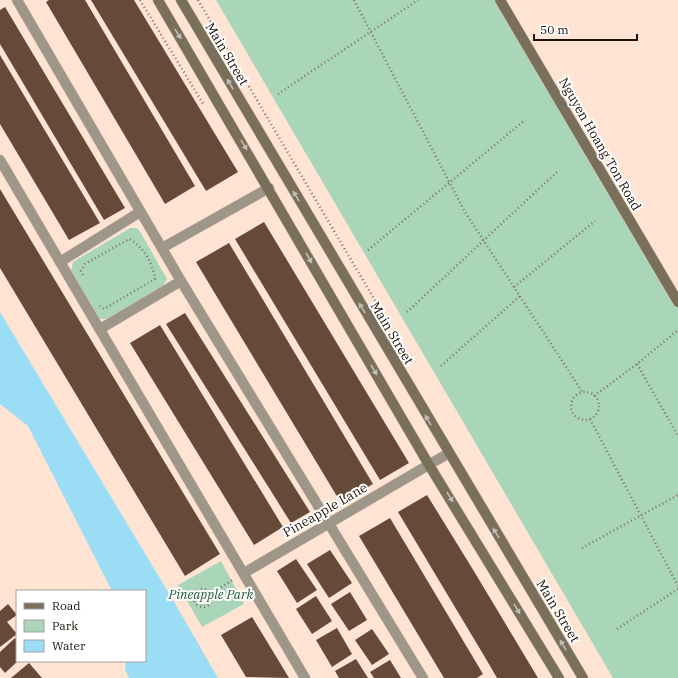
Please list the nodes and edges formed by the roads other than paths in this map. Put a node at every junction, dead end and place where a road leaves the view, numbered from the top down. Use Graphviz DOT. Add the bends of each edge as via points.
graph roads {
  1 [pos="17,0"];
  2 [pos="158,0"];
  3 [pos="181,0"];
  4 [pos="500,0"];
  5 [pos="0,160"];
  6 [pos="269,188"];
  7 [pos="140,212"];
  8 [pos="162,248"];
  9 [pos="60,262"];
  10 [pos="181,281"];
  11 [pos="678,302"];
  12 [pos="100,329"];
  13 [pos="449,453"];
  14 [pos="424,467"];
  15 [pos="330,522"];
  16 [pos="244,573"];
  17 [pos="306,678"];
  18 [pos="423,678"];
  19 [pos="558,678"];
  20 [pos="583,678"];
  1 -- 7 [label="street"];
  2 -- 6 [label="street, one-way"];
  13 -- 3 [label="street, Main Street, one-way"];
  4 -- 11 [label="street, Nguyen Hoang Ton Road"];
  5 -- 9 [label="street"];
  6 -- 8 [label="street"];
  6 -- 14 [label="street, one-way"];
  7 -- 8 [label="street"];
  7 -- 9 [label="street"];
  8 -- 10 [label="street"];
  9 -- 12 [label="street"];
  10 -- 12 [label="street"];
  10 -- 15 [label="street"];
  12 -- 16 [label="street"];
  13 -- 14 [label="street, Pineapple Lane"];
  20 -- 13 [label="street, Main Street, one-way"];
  14 -- 15 [label="street, Pineapple Lane"];
  14 -- 19 [label="street, one-way"];
  15 -- 16 [label="street, Pineapple Lane"];
  15 -- 18 [label="street"];
  16 -- 17 [label="street"];
}
